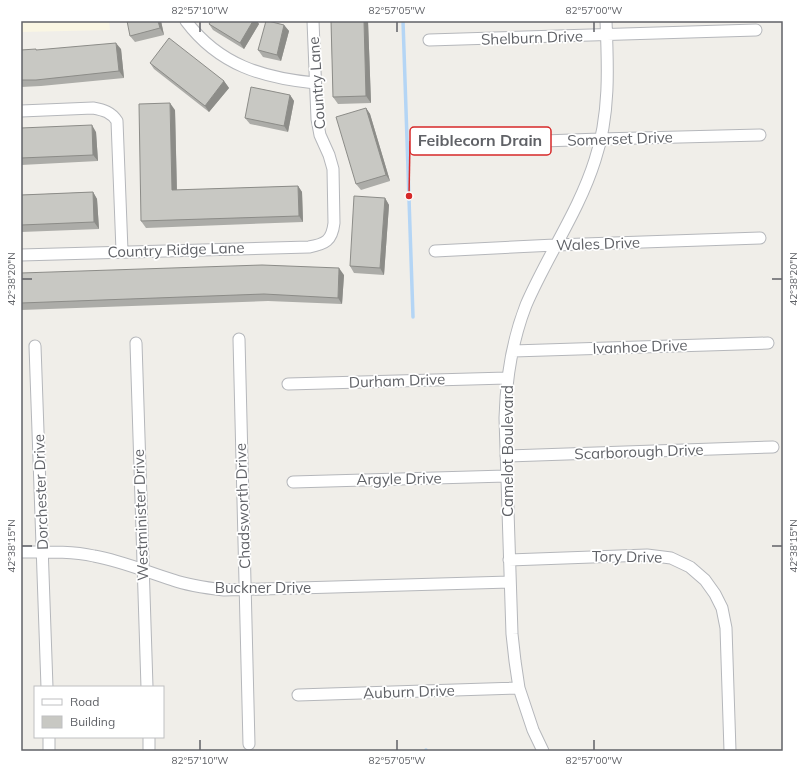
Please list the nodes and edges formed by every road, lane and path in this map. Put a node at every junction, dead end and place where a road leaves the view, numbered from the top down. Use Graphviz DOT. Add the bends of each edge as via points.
graph roads {
  1 [pos="186,21"];
  2 [pos="314,21"];
  3 [pos="606,21"];
  4 [pos="756,30"];
  5 [pos="606,36"];
  6 [pos="429,40"];
  7 [pos="315,83"];
  8 [pos="21,111"];
  9 [pos="760,135"];
  10 [pos="600,139"];
  11 [pos="432,145"];
  12 [pos="760,238"];
  13 [pos="329,239"];
  14 [pos="555,245"];
  15 [pos="122,251"];
  16 [pos="435,251"];
  17 [pos="21,255"];
  18 [pos="239,340"];
  19 [pos="136,342"];
  20 [pos="768,342"];
  21 [pos="35,346"];
  22 [pos="513,351"];
  23 [pos="507,378"];
  24 [pos="288,384"];
  25 [pos="773,448"];
  26 [pos="506,456"];
  27 [pos="506,476"];
  28 [pos="293,482"];
  29 [pos="21,552"];
  30 [pos="44,552"];
  31 [pos="509,560"];
  32 [pos="143,570"];
  33 [pos="510,582"];
  34 [pos="246,590"];
  35 [pos="47,686"];
  36 [pos="147,686"];
  37 [pos="519,688"];
  38 [pos="298,695"];
  39 [pos="49,738"];
  40 [pos="149,738"];
  41 [pos="249,744"];
  42 [pos="149,749"];
  43 [pos="49,751"];
  44 [pos="543,751"];
  45 [pos="730,751"];
  1 -- 7 [label="street" via="204,42 238,64 273,77"];
  2 -- 7 [label="street, Country Lane"];
  3 -- 5 [label="street, Camelot Boulevard"];
  4 -- 5 [label="street, Shelburn Drive"];
  5 -- 6 [label="street, Shelburn Drive"];
  5 -- 10 [label="street, Camelot Boulevard" via="608,84"];
  7 -- 13 [label="street, Country Lane" via="320,135 333,169 334,223"];
  8 -- 15 [label="street" via="93,108 112,114 117,121"];
  9 -- 10 [label="street, Somerset Drive"];
  10 -- 11 [label="street, Somerset Drive"];
  10 -- 14 [label="street, Camelot Boulevard" via="587,181"];
  12 -- 14 [label="street, Wales Drive"];
  13 -- 15 [label="street, Country Ridge Lane" via="322,244 309,247"];
  14 -- 16 [label="street, Wales Drive"];
  14 -- 22 [label="street, Camelot Boulevard" via="526,306"];
  15 -- 17 [label="street, Country Ridge Lane"];
  18 -- 34 [label="street, Chadsworth Drive"];
  19 -- 32 [label="street, Westminister Drive"];
  20 -- 22 [label="street, Ivanhoe Drive"];
  21 -- 30 [label="street, Dorchester Drive"];
  22 -- 23 [label="street, Camelot Boulevard"];
  23 -- 24 [label="street, Durham Drive"];
  23 -- 26 [label="street, Camelot Boulevard"];
  25 -- 26 [label="street, Scarborough Drive"];
  26 -- 27 [label="street, Camelot Boulevard"];
  27 -- 28 [label="street, Argyle Drive"];
  27 -- 31 [label="street, Camelot Boulevard"];
  29 -- 30 [label="street, Buckner Drive"];
  30 -- 32 [label="street, Buckner Drive" via="94,556"];
  30 -- 35 [label="street, Dorchester Drive"];
  31 -- 33 [label="street, Camelot Boulevard"];
  31 -- 45 [label="street, Tory Drive" via="646,555 671,558 690,567 705,580 722,608 726,628"];
  32 -- 34 [label="street, Buckner Drive" via="200,587"];
  32 -- 36 [label="street, Westminister Drive"];
  33 -- 34 [label="street, Buckner Drive"];
  33 -- 37 [label="street, Camelot Boulevard" via="512,634"];
  34 -- 41 [label="street, Chadsworth Drive"];
  37 -- 38 [label="street, Auburn Drive"];
  37 -- 44 [label="street, Camelot Boulevard"];
  39 -- 43 [label="street"];
  40 -- 42 [label="street"];
}
